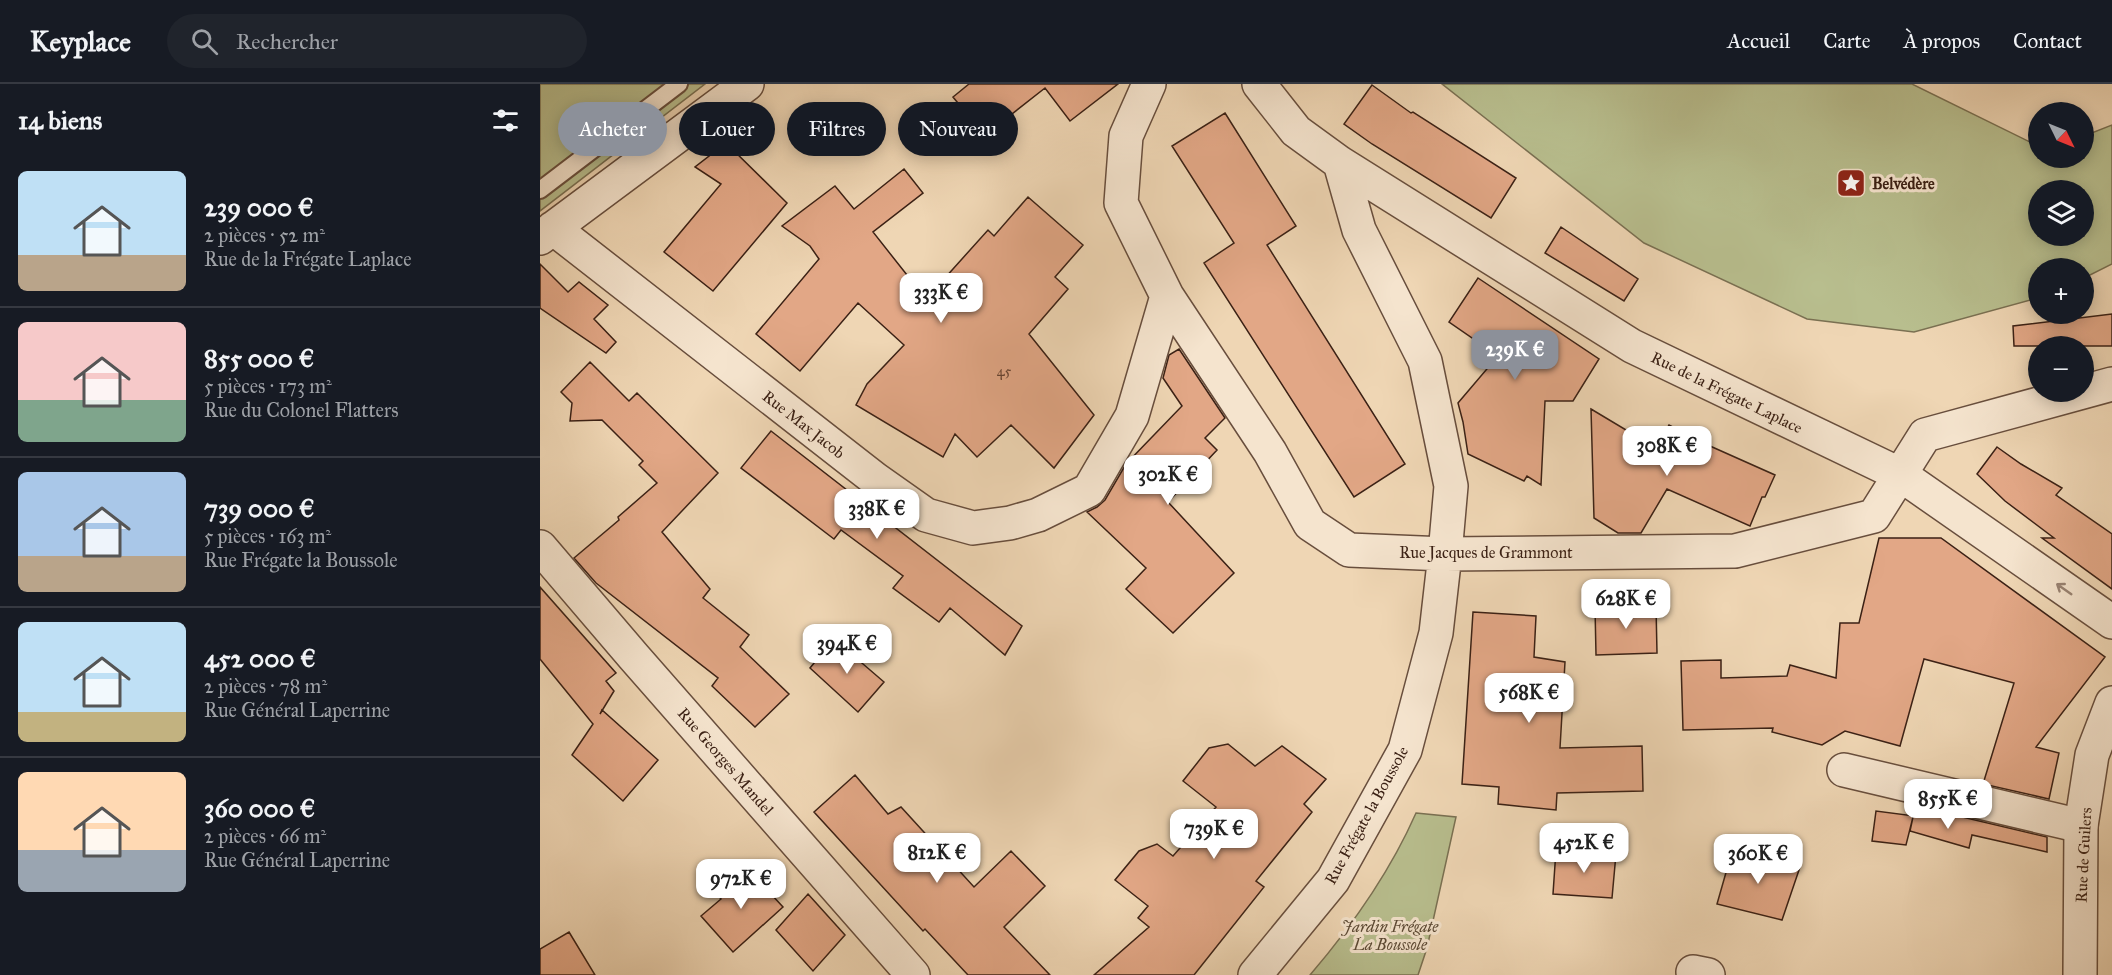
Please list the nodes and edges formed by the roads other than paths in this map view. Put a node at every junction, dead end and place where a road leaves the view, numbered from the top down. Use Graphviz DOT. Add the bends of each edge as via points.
graph roads {
  1 [pos="747,84"];
  2 [pos="1149,84"];
  3 [pos="1259,84"];
  4 [pos="676,85"];
  5 [pos="1340,163"];
  6 [pos="540,190"];
  7 [pos="546,233"];
  8 [pos="1167,296"];
  9 [pos="2112,384"];
  10 [pos="1901,475"];
  11 [pos="540,547"];
  12 [pos="1445,554"];
  13 [pos="2112,622"];
  14 [pos="2112,703"];
  15 [pos="1844,770"];
  16 [pos="2081,826"];
  17 [pos="914,975"];
  18 [pos="1255,975"];
  19 [pos="2080,975"];
  1 -- 7 [label="street"];
  2 -- 8 [label="street, Rue Jacques de Grammont" via="1126,136 1121,203"];
  3 -- 5 [label="street, Rue de la Frégate Laplace" via="1296,131"];
  4 -- 6 [label="lane"];
  5 -- 10 [label="street, Rue de la Frégate Laplace" via="1632,346"];
  5 -- 12 [label="street, Rue Frégate la Boussole" via="1359,230 1425,361 1451,486"];
  7 -- 8 [label="street, Rue Max Jacob" via="917,509 973,528 1038,515 1089,489 1132,416"];
  8 -- 12 [label="street, Rue Jacques de Grammont" via="1270,452 1310,524 1349,550"];
  9 -- 10 [label="street, Rue Jacques de Grammont" via="1925,435"];
  10 -- 12 [label="street, Rue Jacques de Grammont" via="1874,516 1735,551"];
  13 -- 10 [label="street, Rue de la Frégate Laplace, one-way"];
  11 -- 17 [label="street, Rue Georges Mandel"];
  12 -- 18 [label="street, Rue Frégate la Boussole" via="1436,633 1405,750 1333,880"];
  14 -- 16 [label="street, Rue de Guilers" via="2092,755"];
  15 -- 16 [label="street"];
  16 -- 19 [label="street, Rue de Guilers"];
}
